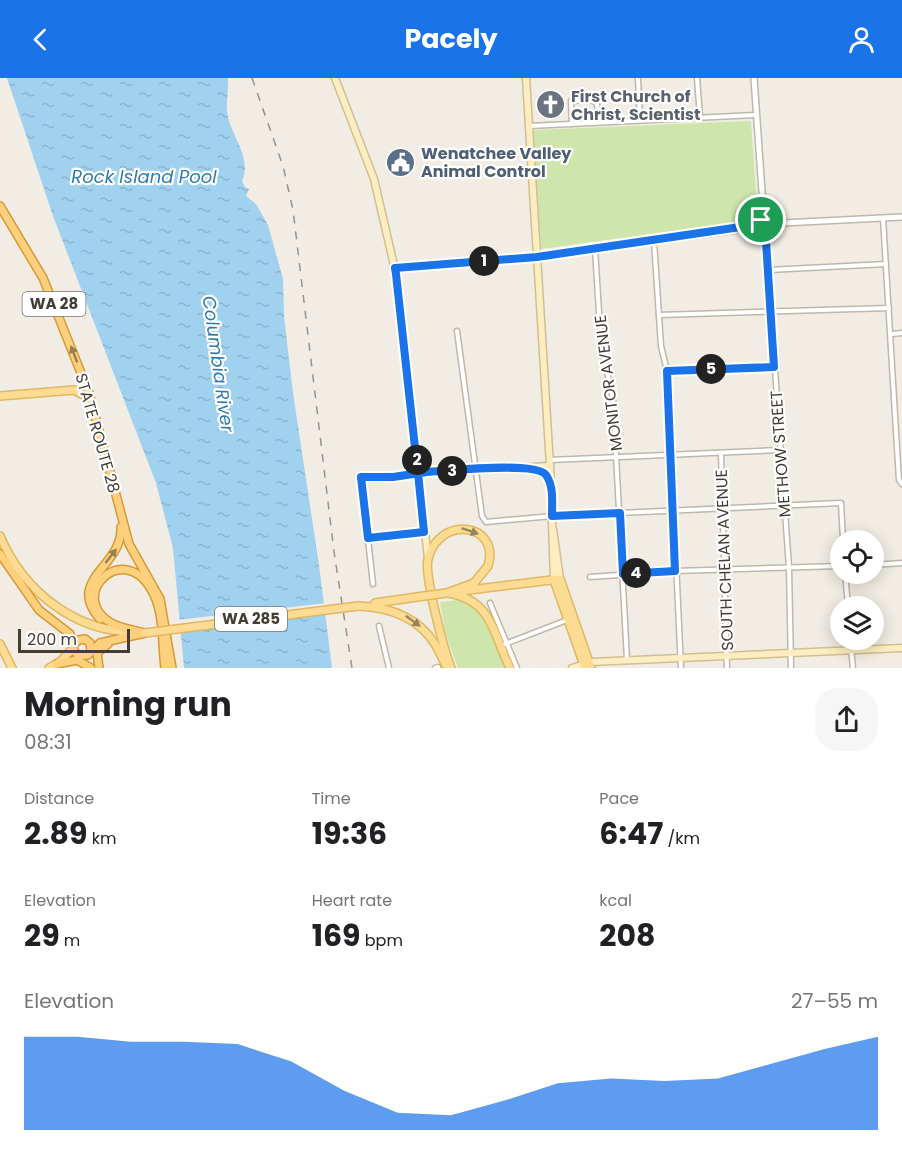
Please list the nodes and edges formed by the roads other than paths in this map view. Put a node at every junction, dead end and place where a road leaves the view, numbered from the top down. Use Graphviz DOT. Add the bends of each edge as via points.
graph roads {
  1 [pos="335,78"];
  2 [pos="526,78"];
  3 [pos="638,78"];
  4 [pos="697,78"];
  5 [pos="754,78"];
  6 [pos="756,115"];
  7 [pos="700,117"];
  8 [pos="640,120"];
  9 [pos="599,122"];
  10 [pos="572,124"];
  11 [pos="528,126"];
  12 [pos="0,206"];
  13 [pos="902,217"];
  14 [pos="883,218"];
  15 [pos="764,224"];
  16 [pos="654,240"];
  17 [pos="594,249"];
  18 [pos="537,257"];
  19 [pos="886,264"];
  20 [pos="395,268"];
  21 [pos="768,270"];
  22 [pos="889,308"];
  23 [pos="771,311"];
  24 [pos="659,315"];
  25 [pos="458,331"];
  26 [pos="902,333"];
  27 [pos="892,334"];
  28 [pos="774,367"];
  29 [pos="667,371"];
  30 [pos="0,395"];
  31 [pos="93,410"];
  32 [pos="899,448"];
  33 [pos="780,450"];
  34 [pos="721,453"];
  35 [pos="670,455"];
  36 [pos="617,457"];
  37 [pos="550,463"];
  38 [pos="524,467"];
  39 [pos="477,470"];
  40 [pos="418,473"];
  41 [pos="551,484"];
  42 [pos="901,484"];
  43 [pos="784,506"];
  44 [pos="723,508"];
  45 [pos="674,511"];
  46 [pos="620,513"];
  47 [pos="120,516"];
  48 [pos="552,516"];
  49 [pos="842,530"];
  50 [pos="424,532"];
  51 [pos="0,536"];
  52 [pos="368,538"];
  53 [pos="0,546"];
  54 [pos="0,554"];
  55 [pos="428,560"];
  56 [pos="902,563"];
  57 [pos="884,564"];
  58 [pos="830,567"];
  59 [pos="789,568"];
  60 [pos="724,570"];
  61 [pos="675,571"];
  62 [pos="623,574"];
  63 [pos="590,577"];
  64 [pos="557,579"];
  65 [pos="25,584"];
  66 [pos="374,584"];
  67 [pos="447,593"];
  68 [pos="490,603"];
  69 [pos="358,606"];
  70 [pos="568,620"];
  71 [pos="379,626"];
  72 [pos="145,633"];
  73 [pos="116,640"];
  74 [pos="0,644"];
  75 [pos="505,644"];
  76 [pos="74,646"];
  77 [pos="902,648"];
  78 [pos="884,649"];
  79 [pos="851,650"];
  80 [pos="91,651"];
  81 [pos="791,653"];
  82 [pos="727,656"];
  83 [pos="80,657"];
  84 [pos="680,658"];
  85 [pos="627,660"];
  86 [pos="59,663"];
  87 [pos="587,665"];
  88 [pos="95,667"];
  89 [pos="12,668"];
  90 [pos="49,668"];
  91 [pos="165,668"];
  92 [pos="172,668"];
  93 [pos="389,668"];
  94 [pos="450,668"];
  95 [pos="510,668"];
  96 [pos="517,668"];
  97 [pos="572,668"];
  98 [pos="681,668"];
  99 [pos="727,668"];
  100 [pos="791,668"];
  101 [pos="852,668"];
  1 -- 20 [label="main road" via="374,179"];
  2 -- 11 [label="main road"];
  3 -- 8 [label="street"];
  4 -- 7 [label="street"];
  5 -- 6 [label="street, METHOW STREET"];
  6 -- 7 [label="street"];
  6 -- 15 [label="street, METHOW STREET"];
  7 -- 8 [label="street"];
  8 -- 9 [label="street"];
  9 -- 10 [label="street"];
  9 -- 10 [label="street" via="597,104 587,99 571,101"];
  10 -- 11 [label="street"];
  11 -- 18 [label="main road"];
  31 -- 12 [label="highway, STATE ROUTE 28 / WA 28, one-way" via="43,278"];
  13 -- 14 [label="street"];
  14 -- 15 [label="street"];
  14 -- 19 [label="street"];
  15 -- 16 [label="street"];
  15 -- 21 [label="street, METHOW STREET"];
  16 -- 17 [label="street"];
  16 -- 24 [label="street"];
  17 -- 18 [label="street"];
  17 -- 36 [label="street, MONITOR AVENUE" via="601,344 613,393"];
  18 -- 20 [label="main road"];
  18 -- 37 [label="main road"];
  19 -- 21 [label="street"];
  19 -- 22 [label="street"];
  20 -- 40 [label="main road"];
  21 -- 23 [label="street, METHOW STREET"];
  22 -- 23 [label="street"];
  22 -- 27 [label="street"];
  23 -- 24 [label="street"];
  23 -- 28 [label="street, METHOW STREET"];
  24 -- 29 [label="street"];
  25 -- 39 [label="street"];
  26 -- 27 [label="street"];
  27 -- 32 [label="street" via="890,358"];
  28 -- 29 [label="street"];
  28 -- 33 [label="street, METHOW STREET"];
  29 -- 35 [label="street"];
  30 -- 31 [label="main road" via="81,393"];
  31 -- 47 [label="highway, STATE ROUTE 28 / WA 28"];
  32 -- 42 [label="street"];
  33 -- 34 [label="street"];
  33 -- 43 [label="street, METHOW STREET"];
  34 -- 35 [label="street"];
  34 -- 44 [label="street, SOUTH CHELAN AVENUE"];
  35 -- 36 [label="street"];
  35 -- 45 [label="street"];
  36 -- 37 [label="street"];
  36 -- 46 [label="street, MONITOR AVENUE"];
  37 -- 38 [label="main road"];
  37 -- 41 [label="main road"];
  38 -- 39 [label="main road"];
  38 -- 41 [label="main road" via="541,470"];
  39 -- 40 [label="main road"];
  39 -- 48 [label="street" via="486,522"];
  40 -- 50 [label="main road"];
  40 -- 52 [label="street" via="361,477"];
  41 -- 48 [label="main road"];
  43 -- 44 [label="street"];
  43 -- 49 [label="street" via="841,503"];
  43 -- 59 [label="street, METHOW STREET"];
  44 -- 45 [label="street"];
  44 -- 60 [label="street, SOUTH CHELAN AVENUE"];
  45 -- 46 [label="street"];
  45 -- 61 [label="street"];
  46 -- 48 [label="street"];
  46 -- 62 [label="street, MONITOR AVENUE"];
  72 -- 47 [label="highway, one-way" via="107,625 89,601 92,582 120,544"];
  47 -- 92 [label="highway, STATE ROUTE 28 / WA 28" via="132,552 160,599"];
  48 -- 64 [label="main road"];
  50 -- 52 [label="street"];
  50 -- 55 [label="main road"];
  51 -- 65 [label="main road"];
  52 -- 66 [label="street"];
  53 -- 65 [label="main road"];
  54 -- 65 [label="highway"];
  55 -- 67 [label="main road, one-way" via="442,536 454,529 471,530 484,538 490,560 482,576"];
  55 -- 94 [label="main road" via="438,626"];
  56 -- 57 [label="street"];
  58 -- 59 [label="street"];
  59 -- 60 [label="street"];
  59 -- 81 [label="street, METHOW STREET"];
  60 -- 61 [label="street"];
  60 -- 82 [label="street, SOUTH CHELAN AVENUE"];
  61 -- 62 [label="street"];
  61 -- 84 [label="street"];
  62 -- 63 [label="street"];
  62 -- 85 [label="street, MONITOR AVENUE"];
  64 -- 67 [label="main road, WA 285"];
  64 -- 70 [label="main road"];
  64 -- 87 [label="main road"];
  65 -- 72 [label="main road, WA 285" via="53,609 84,627 116,635"];
  65 -- 76 [label="highway" via="44,615 70,634"];
  67 -- 69 [label="main road, WA 285, bridge"];
  67 -- 95 [label="main road" via="470,599 484,609"];
  68 -- 75 [label="street"];
  69 -- 72 [label="main road, WA 285, bridge"];
  69 -- 94 [label="main road, one-way" via="399,612 414,621 435,643"];
  70 -- 75 [label="street"];
  70 -- 87 [label="main road"];
  71 -- 93 [label="street"];
  72 -- 73 [label="highway"];
  72 -- 91 [label="highway" via="116,626 100,612 95,590 109,572 128,570 149,585 158,605"];
  73 -- 80 [label="highway" via="100,643"];
  73 -- 88 [label="highway" via="99,649"];
  74 -- 89 [label="main road"];
  75 -- 96 [label="street"];
  76 -- 80 [label="highway" via="85,639"];
  76 -- 83 [label="highway"];
  76 -- 86 [label="main road"];
  77 -- 78 [label="main road"];
  79 -- 81 [label="main road"];
  79 -- 101 [label="street"];
  80 -- 83 [label="highway"];
  80 -- 88 [label="highway"];
  81 -- 82 [label="main road"];
  81 -- 100 [label="street, METHOW STREET"];
  82 -- 84 [label="main road"];
  82 -- 99 [label="street, SOUTH CHELAN AVENUE"];
  83 -- 86 [label="main road"];
  83 -- 88 [label="highway"];
  84 -- 85 [label="main road"];
  84 -- 98 [label="street"];
  85 -- 87 [label="main road"];
  86 -- 88 [label="highway" via="77,660"];
  86 -- 90 [label="main road"];
  87 -- 97 [label="main road"];
}
